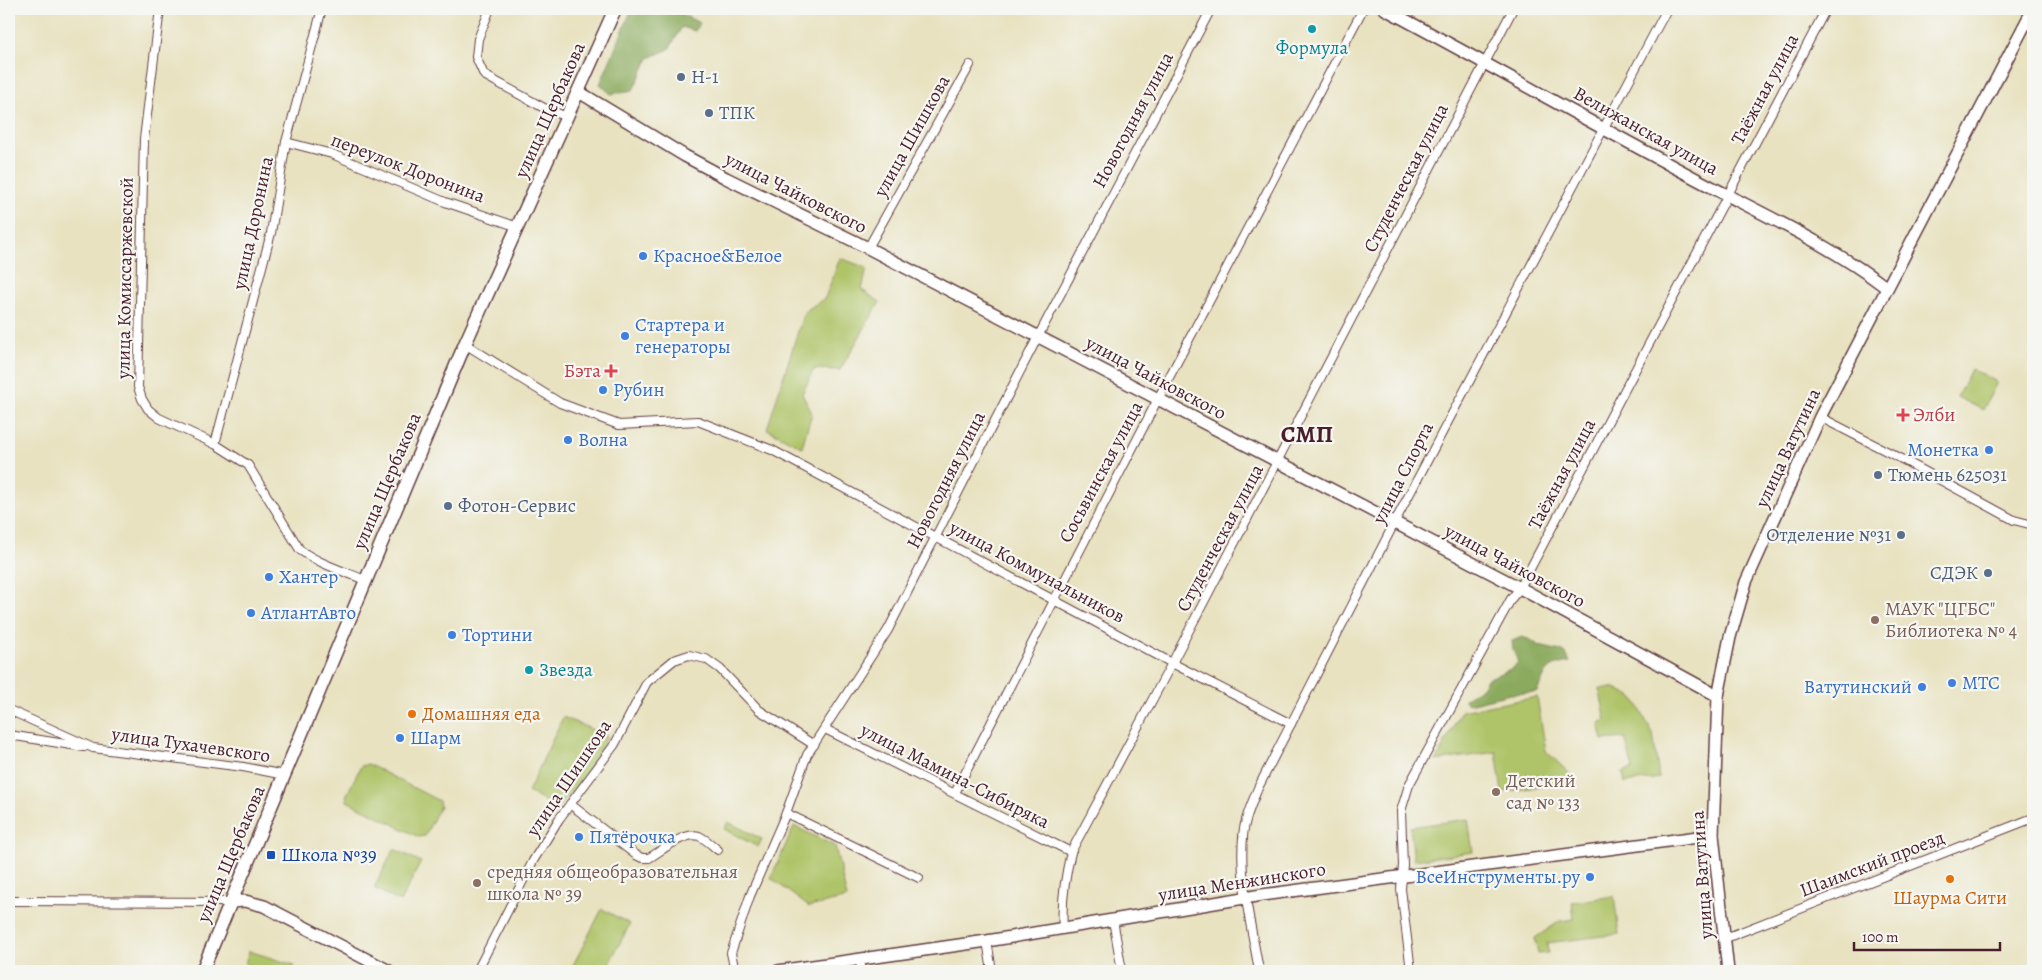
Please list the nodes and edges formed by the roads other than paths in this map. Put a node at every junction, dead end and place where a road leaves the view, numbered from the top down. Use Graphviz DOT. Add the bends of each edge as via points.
graph roads {
  1 [pos="160,9"];
  2 [pos="322,9"];
  3 [pos="490,9"];
  4 [pos="615,9"];
  5 [pos="1211,9"];
  6 [pos="1363,9"];
  7 [pos="1386,9"];
  8 [pos="1513,9"];
  9 [pos="1667,9"];
  10 [pos="1826,9"];
  11 [pos="2033,9"];
  12 [pos="1484,62"];
  13 [pos="970,65"];
  14 [pos="579,92"];
  15 [pos="567,117"];
  16 [pos="1602,128"];
  17 [pos="286,142"];
  18 [pos="1727,196"];
  19 [pos="518,227"];
  20 [pos="868,248"];
  21 [pos="1887,288"];
  22 [pos="1038,336"];
  23 [pos="465,344"];
  24 [pos="1158,398"];
  25 [pos="1820,418"];
  26 [pos="215,444"];
  27 [pos="1278,462"];
  28 [pos="1395,523"];
  29 [pos="2033,524"];
  30 [pos="935,535"];
  31 [pos="365,580"];
  32 [pos="1520,588"];
  33 [pos="1053,600"];
  34 [pos="1172,664"];
  35 [pos="1718,696"];
  36 [pos="9,710"];
  37 [pos="1291,724"];
  38 [pos="825,729"];
  39 [pos="9,735"];
  40 [pos="814,745"];
  41 [pos="93,748"];
  42 [pos="285,775"];
  43 [pos="954,793"];
  44 [pos="570,804"];
  45 [pos="786,813"];
  46 [pos="2033,818"];
  47 [pos="1713,835"];
  48 [pos="718,850"];
  49 [pos="1071,852"];
  50 [pos="1402,876"];
  51 [pos="918,878"];
  52 [pos="1247,898"];
  53 [pos="9,901"];
  54 [pos="230,902"];
  55 [pos="1113,920"];
  56 [pos="1063,928"];
  57 [pos="1723,939"];
  58 [pos="987,941"];
  59 [pos="861,966"];
  60 [pos="202,971"];
  61 [pos="389,971"];
  62 [pos="477,971"];
  63 [pos="735,971"];
  64 [pos="778,971"];
  65 [pos="992,971"];
  66 [pos="1122,971"];
  67 [pos="1259,971"];
  68 [pos="1411,971"];
  69 [pos="1728,971"];
  1 -- 26 [label="street, улица Комиссаржевской" via="144,139 138,387 148,409 159,418"];
  2 -- 17 [label="street, улица Доронина"];
  3 -- 15 [label="street" via="478,39 476,57 484,74 544,108"];
  4 -- 14 [label="main road, улица Щербакова"];
  5 -- 22 [label="street, Новогодняя улица"];
  6 -- 24 [label="street, Сосьвинская улица"];
  7 -- 12 [label="street, Велижанская улица"];
  8 -- 12 [label="street, Студенческая улица"];
  9 -- 16 [label="street, улица Спорта"];
  10 -- 18 [label="street, Таёжная улица"];
  11 -- 21 [label="street, улица Ватутина"];
  12 -- 16 [label="street, Велижанская улица"];
  12 -- 27 [label="street, Студенческая улица"];
  13 -- 20 [label="street, улица Шишкова"];
  14 -- 15 [label="main road, улица Щербакова"];
  14 -- 20 [label="street, улица Чайковского" via="685,156"];
  15 -- 19 [label="main road, улица Щербакова"];
  16 -- 18 [label="street, Велижанская улица"];
  16 -- 28 [label="street, улица Спорта"];
  17 -- 19 [label="street, переулок Доронина" via="332,154 445,202"];
  17 -- 26 [label="street, улица Доронина" via="271,233"];
  18 -- 21 [label="street, Велижанская улица" via="1795,229 1859,267"];
  18 -- 32 [label="street, Таёжная улица"];
  19 -- 23 [label="main road, улица Щербакова"];
  20 -- 22 [label="street, улица Чайковского"];
  21 -- 25 [label="street, улица Ватутина"];
  22 -- 24 [label="street, улица Чайковского"];
  22 -- 30 [label="street, Новогодняя улица"];
  23 -- 30 [label="street, улица Коммунальников" via="570,408 619,425 698,421 772,450"];
  23 -- 31 [label="main road, улица Щербакова"];
  24 -- 27 [label="street, улица Чайковского"];
  24 -- 33 [label="street, Сосьвинская улица"];
  25 -- 29 [label="street" via="2014,520"];
  25 -- 35 [label="street, улица Ватутина" via="1746,582 1730,636"];
  26 -- 31 [label="street, улица Комиссаржевской" via="248,465 300,550 311,558"];
  27 -- 28 [label="street, улица Чайковского"];
  27 -- 34 [label="street, Студенческая улица"];
  28 -- 32 [label="street, улица Чайковского"];
  28 -- 37 [label="street, улица Спорта"];
  30 -- 33 [label="street, улица Коммунальников"];
  30 -- 38 [label="street, Новогодняя улица" via="888,630"];
  31 -- 42 [label="main road, улица Щербакова"];
  32 -- 35 [label="street, улица Чайковского"];
  32 -- 50 [label="street, Таёжная улица" via="1409,785 1401,811"];
  33 -- 34 [label="street, улица Коммунальников"];
  33 -- 43 [label="street, Сосьвинская улица"];
  34 -- 37 [label="street, улица Коммунальников"];
  34 -- 49 [label="street, Студенческая улица"];
  35 -- 47 [label="street, улица Ватутина"];
  36 -- 41 [label="street, улица Тухачевского"];
  37 -- 52 [label="street, улица Спорта" via="1258,788 1246,820 1243,859"];
  38 -- 40 [label="street, Новогодняя улица"];
  38 -- 43 [label="street, улица Мамина-Сибиряка"];
  39 -- 41 [label="street, улица Тухачевского"];
  40 -- 44 [label="street, улица Шишкова" via="759,710 720,669 706,659 689,655 674,660 647,682 615,744"];
  40 -- 45 [label="street, Новогодняя улица" via="807,755"];
  41 -- 42 [label="street, улица Тухачевского"];
  42 -- 54 [label="main road, улица Щербакова"];
  43 -- 49 [label="street, улица Мамина-Сибиряка"];
  44 -- 48 [label="street" via="642,858 649,858 692,835 700,836"];
  44 -- 62 [label="street, улица Шишкова" via="533,861"];
  45 -- 51 [label="street"];
  45 -- 63 [label="street, Новогодняя улица" via="750,896 731,953"];
  46 -- 57 [label="street, Шаимский проезд"];
  47 -- 50 [label="street, улица Менжинского"];
  47 -- 57 [label="street, улица Ватутина"];
  49 -- 56 [label="street, Студенческая улица" via="1065,880"];
  50 -- 52 [label="street, улица Менжинского"];
  50 -- 68 [label="street, Таёжная улица"];
  52 -- 55 [label="street, улица Менжинского"];
  52 -- 67 [label="street, улица Спорта"];
  53 -- 54 [label="street"];
  54 -- 60 [label="main road, улица Щербакова"];
  54 -- 61 [label="street" via="245,901 264,906"];
  55 -- 56 [label="street, улица Менжинского"];
  55 -- 66 [label="street"];
  56 -- 58 [label="street, улица Менжинского"];
  57 -- 69 [label="street, улица Ватутина"];
  58 -- 59 [label="street, улица Менжинского"];
  58 -- 65 [label="street"];
  59 -- 64 [label="street, улица Менжинского"];
}
